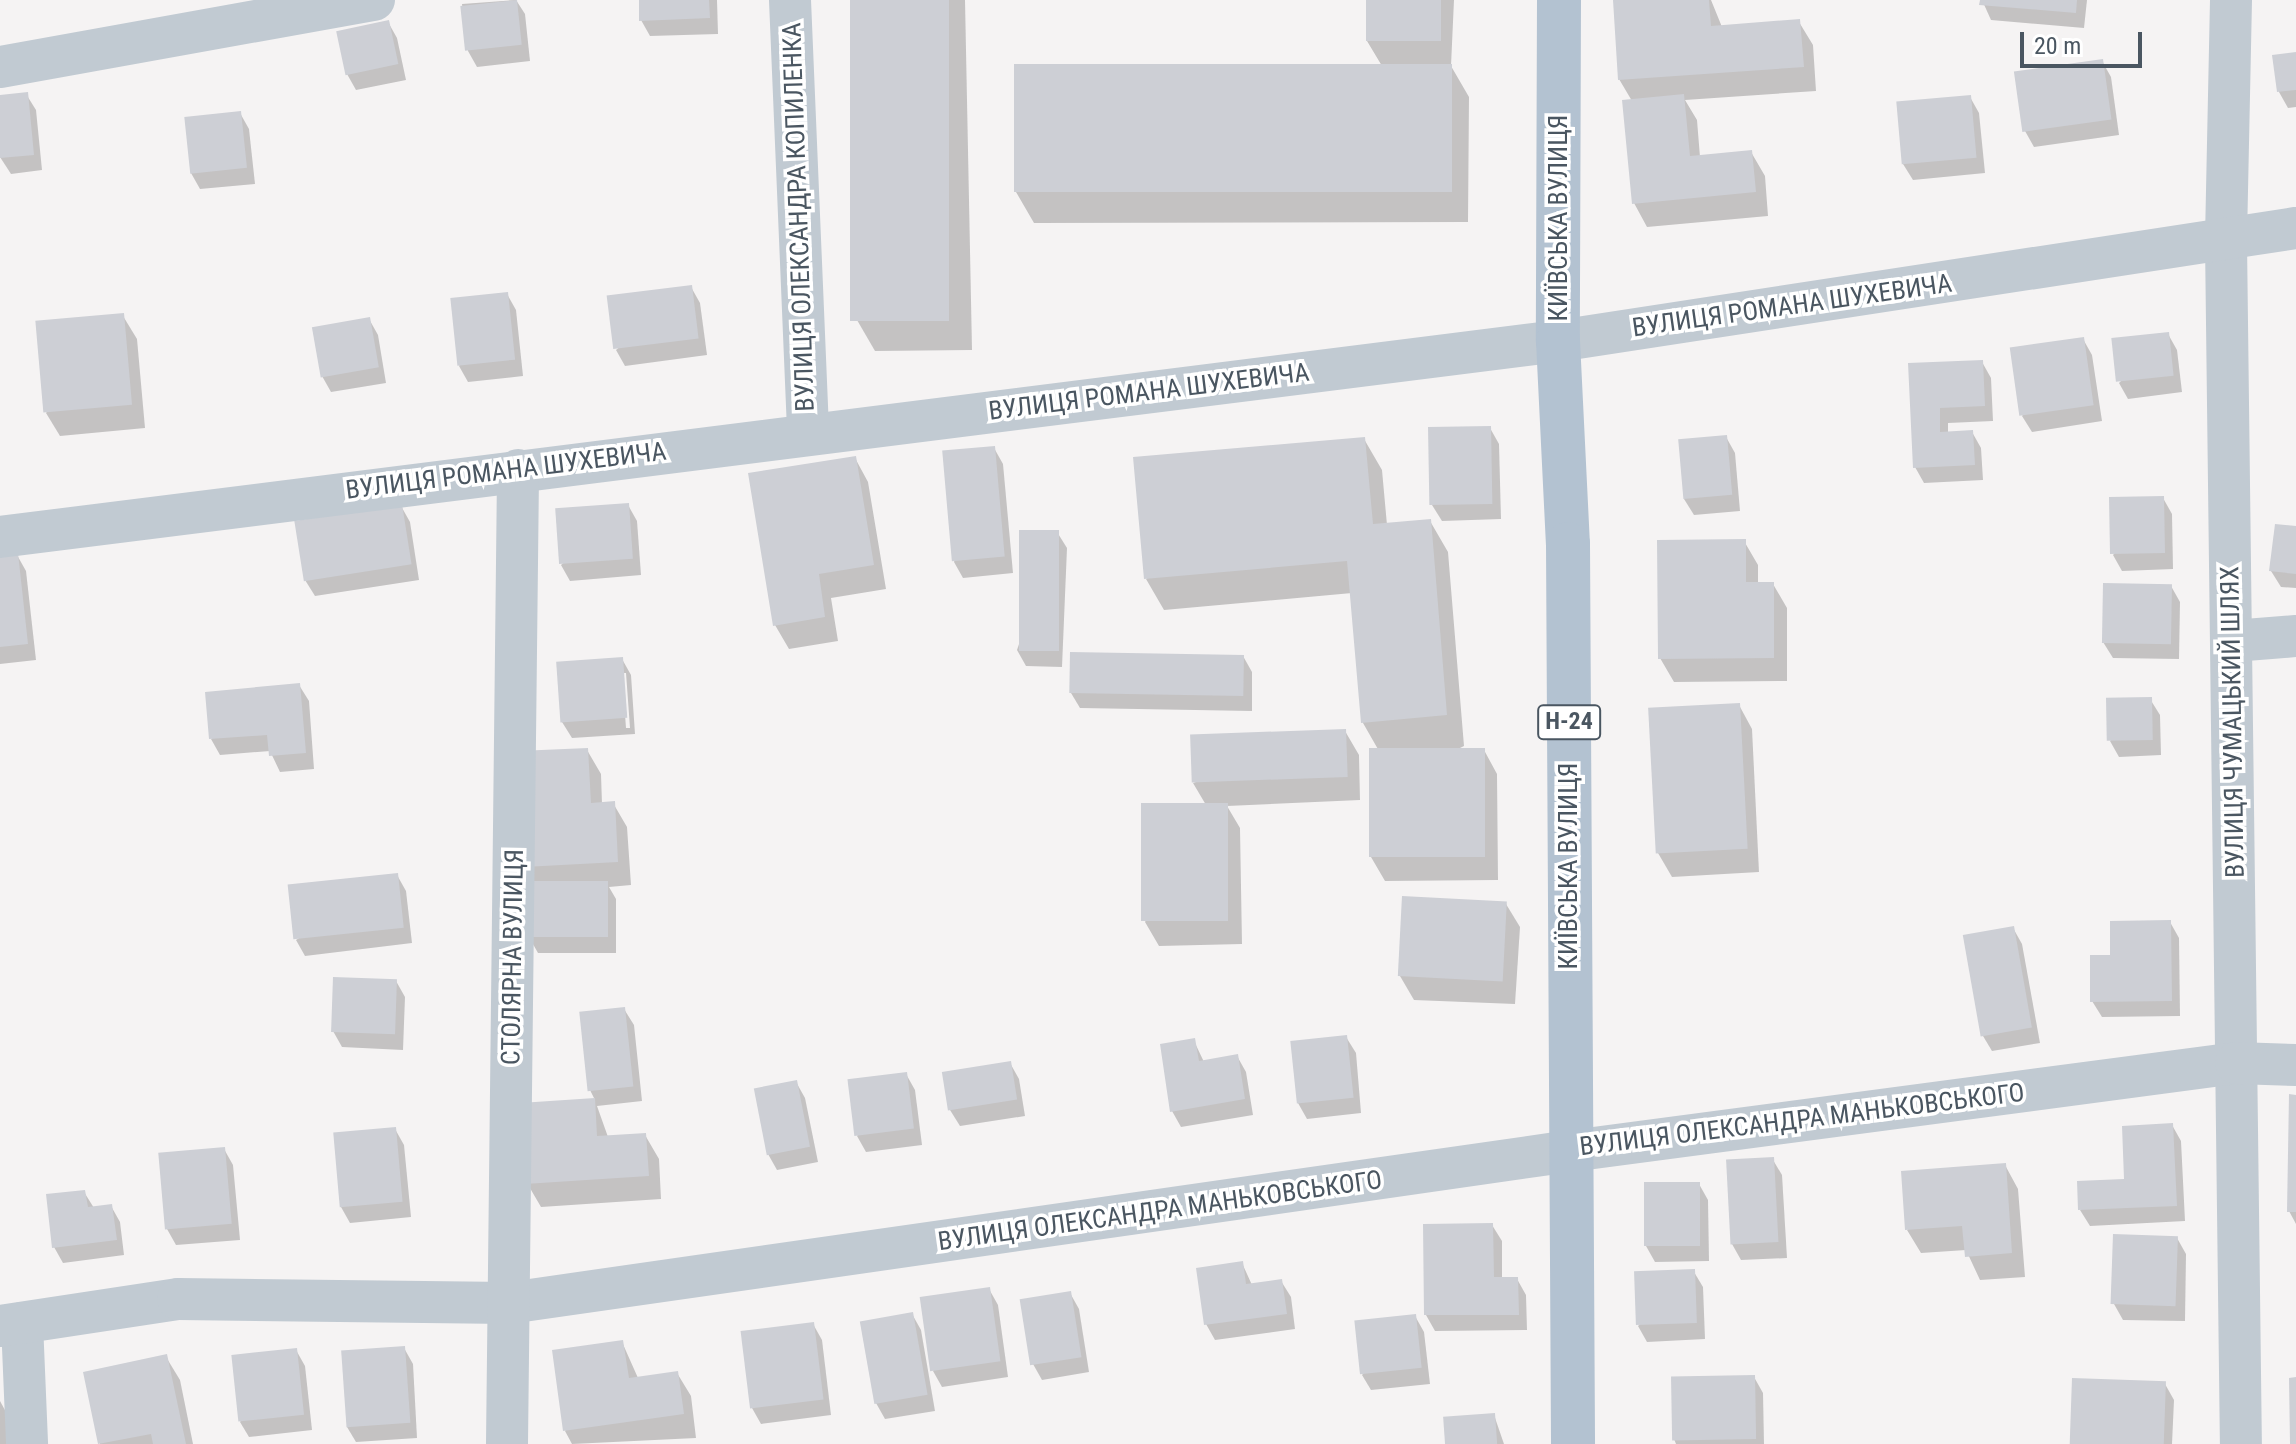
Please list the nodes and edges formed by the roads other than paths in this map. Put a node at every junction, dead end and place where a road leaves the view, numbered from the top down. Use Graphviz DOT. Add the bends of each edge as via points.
graph roads {
  1 [pos="374,0"];
  2 [pos="790,0"];
  3 [pos="1559,0"];
  4 [pos="2231,0"];
  5 [pos="0,67"];
  6 [pos="2296,228"];
  7 [pos="2226,242"];
  8 [pos="1558,341"];
  9 [pos="808,433"];
  10 [pos="518,470"];
  11 [pos="0,537"];
  12 [pos="2296,636"];
  13 [pos="2233,641"];
  14 [pos="2236,1063"];
  15 [pos="2296,1065"];
  16 [pos="1571,1151"];
  17 [pos="509,1303"];
  18 [pos="11,1325"];
  19 [pos="27,1444"];
  20 [pos="507,1444"];
  21 [pos="1573,1444"];
  22 [pos="2241,1444"];
  1 -- 5 [label="street"];
  2 -- 9 [label="street, ВУЛИЦЯ ОЛЕКСАНДРА КОПИЛЕНКА"];
  3 -- 8 [label="main road, КИЇВСЬКА ВУЛИЦЯ / Н-24"];
  4 -- 7 [label="street, ВУЛИЦЯ ЧУМАЦЬКИЙ ШЛЯХ"];
  6 -- 7 [label="street, ВУЛИЦЯ РОМАНА ШУХЕВИЧА"];
  7 -- 8 [label="street, ВУЛИЦЯ РОМАНА ШУХЕВИЧА"];
  7 -- 13 [label="street, ВУЛИЦЯ ЧУМАЦЬКИЙ ШЛЯХ"];
  8 -- 9 [label="street, ВУЛИЦЯ РОМАНА ШУХЕВИЧА"];
  8 -- 16 [label="main road, КИЇВСЬКА ВУЛИЦЯ / Н-24" via="1568,544"];
  9 -- 10 [label="street, ВУЛИЦЯ РОМАНА ШУХЕВИЧА"];
  10 -- 11 [label="street, ВУЛИЦЯ РОМАНА ШУХЕВИЧА"];
  10 -- 17 [label="street, СТОЛЯРНА ВУЛИЦЯ"];
  12 -- 13 [label="street"];
  13 -- 14 [label="street, ВУЛИЦЯ ЧУМАЦЬКИЙ ШЛЯХ"];
  14 -- 15 [label="street, ВУЛИЦЯ ОЛЕКСАНДРА МАНЬКОВСЬКОГО"];
  14 -- 16 [label="street, ВУЛИЦЯ ОЛЕКСАНДРА МАНЬКОВСЬКОГО"];
  14 -- 22 [label="street, ВУЛИЦЯ ЧУМАЦЬКИЙ ШЛЯХ"];
  16 -- 17 [label="street, ВУЛИЦЯ ОЛЕКСАНДРА МАНЬКОВСЬКОГО"];
  16 -- 21 [label="main road, КИЇВСЬКА ВУЛИЦЯ / Н-24"];
  17 -- 18 [label="street, ВУЛИЦЯ ОЛЕКСАНДРА МАНЬКОВСЬКОГО" via="178,1299"];
  17 -- 20 [label="street, СТОЛЯРНА ВУЛИЦЯ"];
  18 -- 19 [label="street, ВУЛИЦЯ ОЛЕКСАНДРА МАНЬКОВСЬКОГО"];
}
